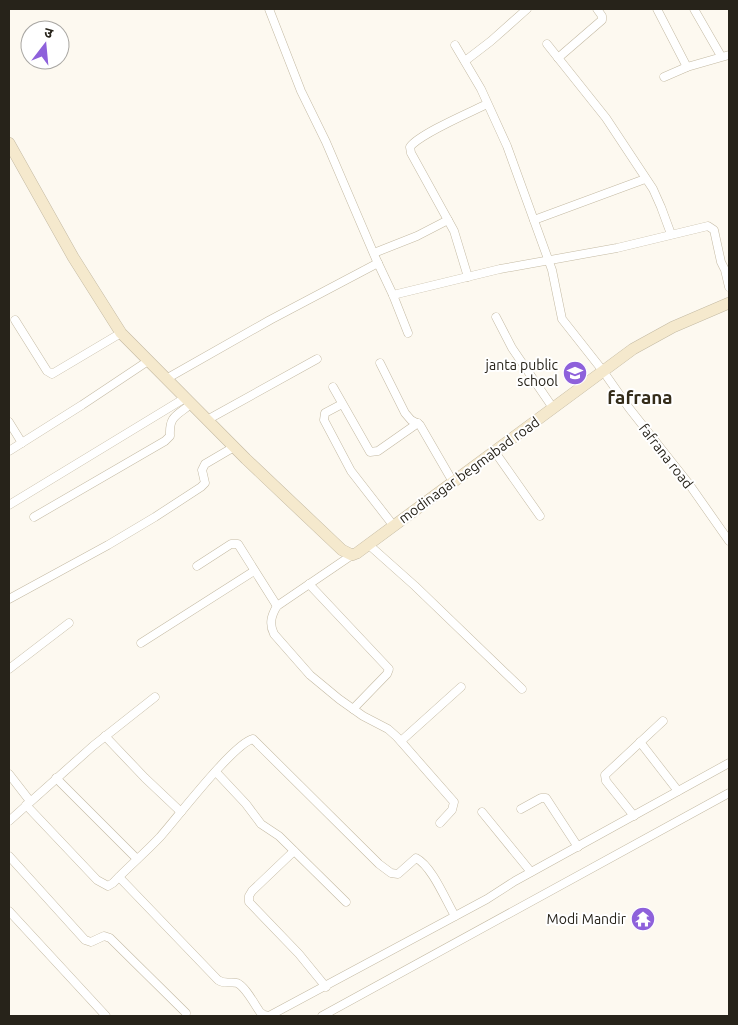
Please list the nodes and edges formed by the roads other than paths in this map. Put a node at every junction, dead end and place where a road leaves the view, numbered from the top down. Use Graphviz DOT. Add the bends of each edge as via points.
graph roads {
  1 [pos="269,9"];
  2 [pos="527,9"];
  3 [pos="598,9"];
  4 [pos="657,9"];
  5 [pos="694,9"];
  6 [pos="547,44"];
  7 [pos="455,45"];
  8 [pos="727,55"];
  9 [pos="558,58"];
  10 [pos="465,61"];
  11 [pos="687,67"];
  12 [pos="664,77"];
  13 [pos="487,104"];
  14 [pos="9,143"];
  15 [pos="645,179"];
  16 [pos="448,220"];
  17 [pos="534,220"];
  18 [pos="671,234"];
  19 [pos="374,253"];
  20 [pos="549,260"];
  21 [pos="378,263"];
  22 [pos="468,277"];
  23 [pos="729,287"];
  24 [pos="393,295"];
  25 [pos="729,303"];
  26 [pos="496,317"];
  27 [pos="15,320"];
  28 [pos="121,332"];
  29 [pos="408,333"];
  30 [pos="317,359"];
  31 [pos="148,361"];
  32 [pos="380,364"];
  33 [pos="603,371"];
  34 [pos="166,379"];
  35 [pos="333,387"];
  36 [pos="188,401"];
  37 [pos="342,404"];
  38 [pos="553,408"];
  39 [pos="207,420"];
  40 [pos="9,422"];
  41 [pos="418,423"];
  42 [pos="22,443"];
  43 [pos="231,443"];
  44 [pos="9,451"];
  45 [pos="495,452"];
  46 [pos="453,482"];
  47 [pos="9,505"];
  48 [pos="540,516"];
  49 [pos="34,518"];
  50 [pos="393,525"];
  51 [pos="729,541"];
  52 [pos="369,545"];
  53 [pos="352,555"];
  54 [pos="196,566"];
  55 [pos="254,571"];
  56 [pos="309,584"];
  57 [pos="9,599"];
  58 [pos="278,606"];
  59 [pos="69,623"];
  60 [pos="141,643"];
  61 [pos="9,669"];
  62 [pos="461,688"];
  63 [pos="522,689"];
  64 [pos="155,697"];
  65 [pos="353,709"];
  66 [pos="663,721"];
  67 [pos="105,736"];
  68 [pos="401,741"];
  69 [pos="640,742"];
  70 [pos="729,763"];
  71 [pos="216,772"];
  72 [pos="9,774"];
  73 [pos="56,778"];
  74 [pos="678,791"];
  75 [pos="729,793"];
  76 [pos="28,803"];
  77 [pos="520,809"];
  78 [pos="182,812"];
  79 [pos="482,812"];
  80 [pos="634,816"];
  81 [pos="9,821"];
  82 [pos="440,823"];
  83 [pos="578,847"];
  84 [pos="294,851"];
  85 [pos="9,856"];
  86 [pos="137,859"];
  87 [pos="531,872"];
  88 [pos="119,877"];
  89 [pos="346,902"];
  90 [pos="9,912"];
  91 [pos="455,916"];
  92 [pos="326,987"];
  93 [pos="186,1013"];
  94 [pos="106,1016"];
  95 [pos="322,1016"];
  1 -- 19 [label="street"];
  2 -- 10 [label="street"];
  3 -- 9 [label="street" via="602,20"];
  4 -- 11 [label="street"];
  5 -- 8 [label="street"];
  6 -- 9 [label="street"];
  7 -- 10 [label="street, fafrana road"];
  8 -- 11 [label="street"];
  9 -- 15 [label="street" via="606,118"];
  10 -- 13 [label="street, fafrana road"];
  11 -- 12 [label="street"];
  13 -- 16 [label="street" via="410,147"];
  13 -- 17 [label="street, fafrana road" via="507,146"];
  14 -- 28 [label="street" via="73,257"];
  15 -- 17 [label="street"];
  15 -- 18 [label="street" via="657,195"];
  16 -- 19 [label="street"];
  16 -- 22 [label="street"];
  17 -- 20 [label="street, fafrana road"];
  18 -- 20 [label="street"];
  18 -- 23 [label="street" via="708,226 712,228"];
  19 -- 21 [label="street"];
  20 -- 22 [label="street"];
  20 -- 33 [label="street, fafrana road" via="562,319"];
  21 -- 24 [label="street"];
  21 -- 34 [label="street"];
  22 -- 24 [label="street"];
  24 -- 29 [label="street"];
  25 -- 33 [label="street, modinagar begmabad road" via="646,341"];
  26 -- 38 [label="street" via="512,348"];
  27 -- 28 [label="street" via="52,374"];
  28 -- 31 [label="street"];
  30 -- 39 [label="street"];
  31 -- 34 [label="street"];
  31 -- 42 [label="street"];
  32 -- 41 [label="street" via="405,413"];
  33 -- 38 [label="street, modinagar begmabad road"];
  33 -- 51 [label="street, fafrana road"];
  34 -- 36 [label="street"];
  35 -- 37 [label="street"];
  36 -- 39 [label="street"];
  36 -- 47 [label="street"];
  36 -- 49 [label="street" via="171,420 170,436 165,441"];
  37 -- 41 [label="street" via="373,453"];
  37 -- 50 [label="street" via="325,413 324,420 351,472"];
  38 -- 45 [label="street, modinagar begmabad road"];
  39 -- 43 [label="street"];
  40 -- 42 [label="street"];
  41 -- 46 [label="street"];
  42 -- 44 [label="street"];
  43 -- 53 [label="street" via="342,550"];
  43 -- 57 [label="street" via="205,464 201,487 123,536"];
  45 -- 46 [label="street, modinagar begmabad road"];
  45 -- 48 [label="street"];
  46 -- 50 [label="street, modinagar begmabad road"];
  50 -- 52 [label="street, modinagar begmabad road"];
  52 -- 53 [label="street, modinagar begmabad road"];
  52 -- 63 [label="street"];
  53 -- 56 [label="street"];
  54 -- 55 [label="street" via="236,543"];
  55 -- 58 [label="street"];
  55 -- 60 [label="street"];
  56 -- 58 [label="street"];
  56 -- 65 [label="street" via="389,669"];
  58 -- 65 [label="street" via="272,617 274,634 310,675"];
  59 -- 61 [label="street"];
  62 -- 68 [label="street"];
  64 -- 67 [label="street"];
  65 -- 68 [label="street" via="388,729"];
  66 -- 69 [label="street"];
  67 -- 73 [label="street"];
  67 -- 78 [label="street"];
  68 -- 82 [label="street" via="454,802 452,810"];
  69 -- 74 [label="street"];
  69 -- 80 [label="street" via="604,777"];
  70 -- 74 [label="street"];
  71 -- 78 [label="street"];
  71 -- 84 [label="street" via="261,824"];
  71 -- 91 [label="street" via="246,742 253,739 258,742 391,873 398,874 416,858 421,861"];
  72 -- 76 [label="street"];
  73 -- 76 [label="street"];
  73 -- 86 [label="street"];
  74 -- 80 [label="street"];
  75 -- 95 [label="street"];
  76 -- 81 [label="street"];
  76 -- 88 [label="street" via="97,880 108,886"];
  77 -- 83 [label="street" via="546,798"];
  78 -- 86 [label="street"];
  79 -- 87 [label="street"];
  80 -- 83 [label="street"];
  83 -- 87 [label="street"];
  84 -- 89 [label="street"];
  84 -- 92 [label="street" via="252,891 249,902"];
  85 -- 93 [label="street" via="85,940 110,938"];
  86 -- 88 [label="street"];
  87 -- 91 [label="street"];
  88 -- 92 [label="street" via="218,980 241,986 264,1015 281,1012"];
  90 -- 94 [label="street"];
  91 -- 92 [label="street"];
}
